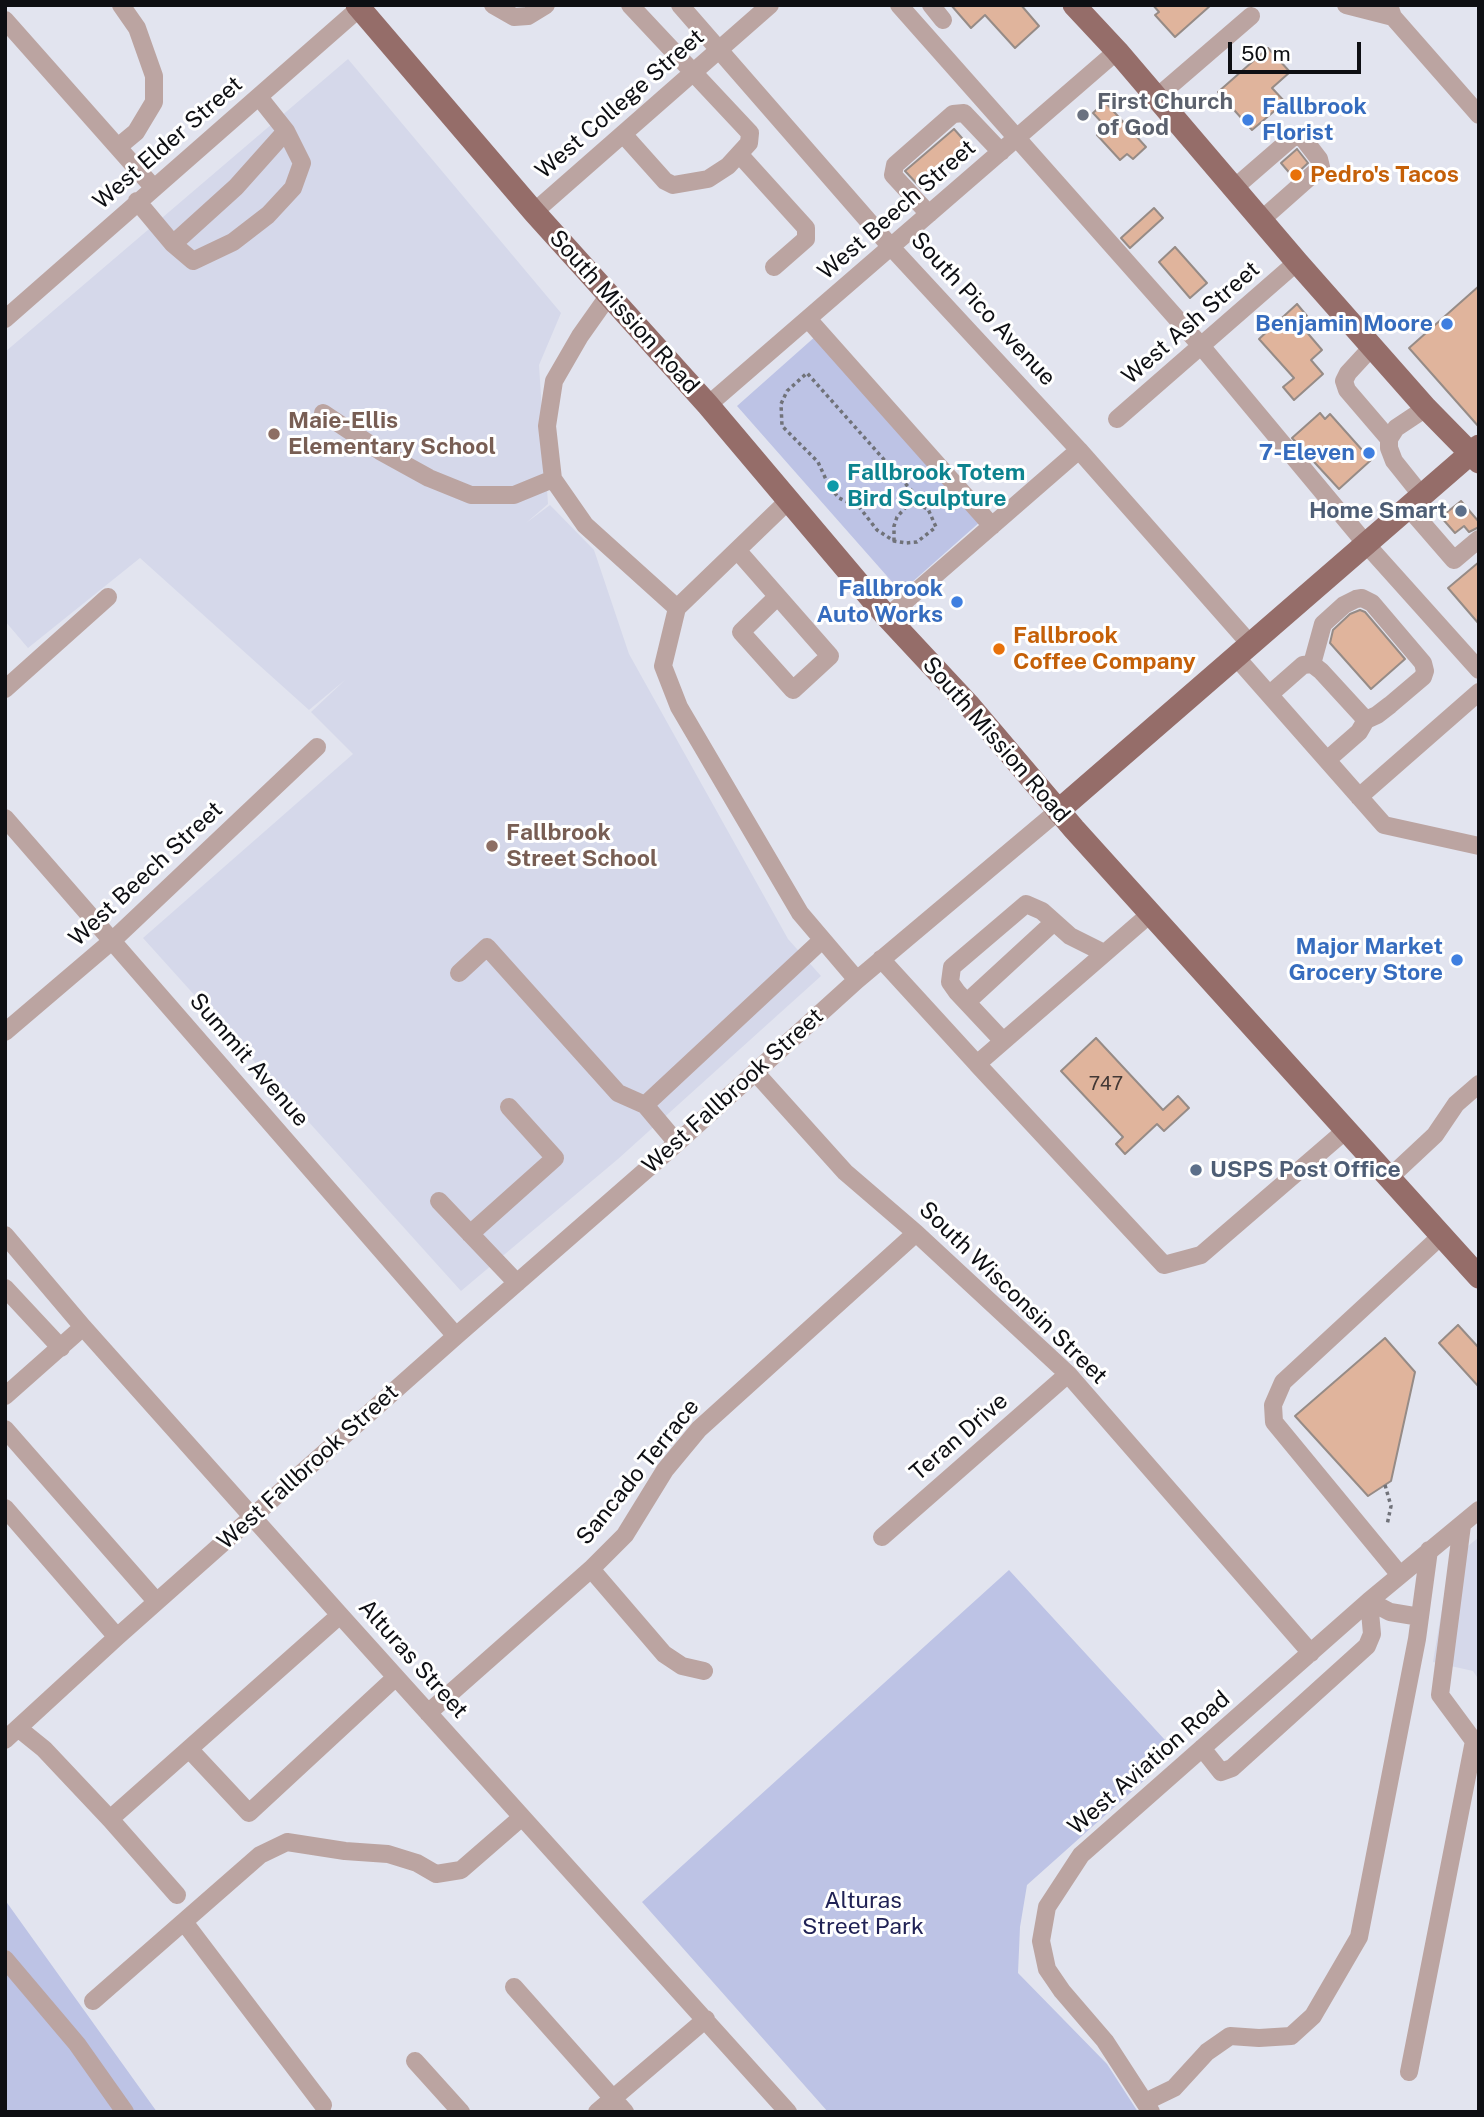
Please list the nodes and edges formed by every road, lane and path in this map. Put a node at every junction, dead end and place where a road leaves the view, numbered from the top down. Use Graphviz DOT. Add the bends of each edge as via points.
graph roads {
  1 [pos="121,5"];
  2 [pos="493,5"];
  3 [pos="546,5"];
  4 [pos="630,5"];
  5 [pos="680,5"];
  6 [pos="770,5"];
  7 [pos="931,5"];
  8 [pos="1074,5"];
  9 [pos="1346,5"];
  10 [pos="360,6"];
  11 [pos="900,6"];
  12 [pos="1391,9"];
  13 [pos="1251,16"];
  14 [pos="5,20"];
  15 [pos="943,20"];
  16 [pos="719,51"];
  17 [pos="1117,51"];
  18 [pos="693,73"];
  19 [pos="259,97"];
  20 [pos="1157,97"];
  21 [pos="1479,115"];
  22 [pos="286,131"];
  23 [pos="623,134"];
  24 [pos="1016,139"];
  25 [pos="118,147"];
  26 [pos="1001,152"];
  27 [pos="739,154"];
  28 [pos="153,187"];
  29 [pos="1233,189"];
  30 [pos="137,201"];
  31 [pos="534,212"];
  32 [pos="929,214"];
  33 [pos="1260,221"];
  34 [pos="173,244"];
  35 [pos="891,247"];
  36 [pos="1297,262"];
  37 [pos="774,267"];
  38 [pos="608,295"];
  39 [pos="5,319"];
  40 [pos="808,319"];
  41 [pos="1202,347"];
  42 [pos="1372,347"];
  43 [pos="708,405"];
  44 [pos="1426,408"];
  45 [pos="323,413"];
  46 [pos="1117,419"];
  47 [pos="1389,439"];
  48 [pos="1079,450"];
  49 [pos="1476,454"];
  50 [pos="553,479"];
  51 [pos="789,499"];
  52 [pos="1415,502"];
  53 [pos="928,509"];
  54 [pos="992,526"];
  55 [pos="1479,539"];
  56 [pos="894,541"];
  57 [pos="1366,544"];
  58 [pos="737,550"];
  59 [pos="108,597"];
  60 [pos="778,597"];
  61 [pos="677,608"];
  62 [pos="887,617"];
  63 [pos="1243,651"];
  64 [pos="1312,664"];
  65 [pos="1479,670"];
  66 [pos="5,689"];
  67 [pos="1479,692"];
  68 [pos="1270,694"];
  69 [pos="1366,720"];
  70 [pos="317,747"];
  71 [pos="1327,760"];
  72 [pos="1359,797"];
  73 [pos="1058,811"];
  74 [pos="5,818"];
  75 [pos="1479,846"];
  76 [pos="1150,914"];
  77 [pos="1054,922"];
  78 [pos="113,940"];
  79 [pos="822,940"];
  80 [pos="1104,953"];
  81 [pos="881,959"];
  82 [pos="459,973"];
  83 [pos="857,980"];
  84 [pos="967,1002"];
  85 [pos="5,1032"];
  86 [pos="1003,1041"];
  87 [pos="977,1063"];
  88 [pos="755,1072"];
  89 [pos="1479,1084"];
  90 [pos="645,1105"];
  91 [pos="509,1107"];
  92 [pos="1346,1130"];
  93 [pos="677,1143"];
  94 [pos="1389,1178"];
  95 [pos="439,1200"];
  96 [pos="916,1233"];
  97 [pos="470,1234"];
  98 [pos="5,1235"];
  99 [pos="1441,1236"];
  100 [pos="1479,1277"];
  101 [pos="517,1283"];
  102 [pos="5,1288"];
  103 [pos="83,1327"];
  104 [pos="456,1336"];
  105 [pos="61,1348"];
  106 [pos="1068,1374"];
  107 [pos="5,1396"];
  108 [pos="5,1429"];
  109 [pos="1385,1485"];
  110 [pos="5,1507"];
  111 [pos="1479,1510"];
  112 [pos="253,1516"];
  113 [pos="1387,1525"];
  114 [pos="1470,1527"];
  115 [pos="882,1537"];
  116 [pos="1429,1550"];
  117 [pos="591,1569"];
  118 [pos="1400,1575"];
  119 [pos="156,1601"];
  120 [pos="1369,1601"];
  121 [pos="340,1615"];
  122 [pos="1420,1617"];
  123 [pos="117,1637"];
  124 [pos="1311,1653"];
  125 [pos="704,1671"];
  126 [pos="396,1677"];
  127 [pos="428,1713"];
  128 [pos="10,1736"];
  129 [pos="1202,1748"];
  130 [pos="190,1749"];
  131 [pos="522,1817"];
  132 [pos="110,1819"];
  133 [pos="177,1895"];
  134 [pos="184,1922"];
  135 [pos="5,1959"];
  136 [pos="514,1987"];
  137 [pos="93,2001"];
  138 [pos="706,2019"];
  139 [pos="415,2061"];
  140 [pos="1409,2072"];
  141 [pos="323,2105"];
  142 [pos="619,2105"];
  143 [pos="1148,2107"];
  144 [pos="125,2112"];
  145 [pos="461,2112"];
  146 [pos="597,2112"];
  147 [pos="788,2112"];
  1 -- 25 [label="street" via="137,28 154,76 154,102 136,132"];
  2 -- 3 [label="street" via="514,17 528,16"];
  4 -- 18 [label="street"];
  5 -- 16 [label="street, South Pico Avenue"];
  6 -- 16 [label="street, West College Street"];
  7 -- 15 [label="street"];
  8 -- 17 [label="main road"];
  9 -- 12 [label="street"];
  10 -- 19 [label="street, West Elder Street"];
  10 -- 31 [label="main road, South Mission Road"];
  11 -- 24 [label="street"];
  12 -- 21 [label="street"];
  13 -- 20 [label="street"];
  14 -- 25 [label="street"];
  16 -- 18 [label="street, West College Street"];
  16 -- 35 [label="street, South Pico Avenue"];
  17 -- 20 [label="main road"];
  17 -- 24 [label="street, West Beech Street"];
  18 -- 23 [label="street, West College Street"];
  18 -- 27 [label="street" via="750,133"];
  19 -- 22 [label="street"];
  19 -- 28 [label="street, West Elder Street"];
  20 -- 29 [label="main road"];
  22 -- 34 [label="street" via="236,187"];
  22 -- 34 [label="street" via="302,163 293,188 268,215 233,242 193,261"];
  23 -- 27 [label="street" via="673,185 708,179"];
  23 -- 31 [label="street, West College Street"];
  24 -- 26 [label="street, West Beech Street"];
  24 -- 41 [label="street"];
  25 -- 28 [label="street"];
  26 -- 32 [label="street, West Beech Street"];
  26 -- 32 [label="street" via="964,113 953,114 895,165 893,175"];
  27 -- 37 [label="street" via="806,228 806,239"];
  28 -- 30 [label="street, West Elder Street"];
  29 -- 33 [label="main road"];
  29 -- 33 [label="street" via="1293,137 1302,137 1321,167"];
  30 -- 34 [label="street"];
  30 -- 39 [label="street, West Elder Street"];
  31 -- 38 [label="main road, South Mission Road"];
  32 -- 35 [label="street, West Beech Street"];
  33 -- 36 [label="main road"];
  35 -- 40 [label="street, West Beech Street"];
  35 -- 48 [label="street, South Pico Avenue"];
  36 -- 41 [label="street, West Ash Street"];
  36 -- 42 [label="main road"];
  38 -- 43 [label="main road, South Mission Road"];
  38 -- 50 [label="street" via="554,381 547,426"];
  40 -- 43 [label="street, West Beech Street"];
  40 -- 54 [label="street"];
  41 -- 46 [label="street, West Ash Street"];
  41 -- 57 [label="street"];
  42 -- 44 [label="main road"];
  42 -- 47 [label="street" via="1345,381 1347,390"];
  43 -- 51 [label="main road, South Mission Road"];
  44 -- 47 [label="street" via="1395,428"];
  44 -- 49 [label="main road"];
  45 -- 50 [label="street" via="380,451 471,495 514,495"];
  47 -- 52 [label="street" via="1394,461"];
  48 -- 54 [label="street"];
  48 -- 63 [label="street, South Pico Avenue"];
  49 -- 52 [label="main road, West Fallbrook Street"];
  50 -- 61 [label="street" via="584,525"];
  51 -- 58 [label="street"];
  51 -- 62 [label="main road, South Mission Road"];
  52 -- 55 [label="street" via="1454,560"];
  52 -- 57 [label="main road, West Fallbrook Street"];
  53 -- 56 [label="path" via="915,504 906,507 897,517"];
  53 -- 56 [label="path" via="936,527 917,542"];
  53 -- 56 [label="path" via="807,373 781,404 782,426 818,462 839,498 860,508 877,530"];
  54 -- 62 [label="street"];
  57 -- 63 [label="main road, West Fallbrook Street"];
  57 -- 65 [label="street"];
  58 -- 60 [label="street"];
  58 -- 61 [label="street"];
  59 -- 66 [label="street"];
  60 -- 60 [label="street" via="741,632 793,690 830,656"];
  61 -- 79 [label="street" via="663,666 679,707 800,913"];
  62 -- 73 [label="main road, South Mission Road"];
  63 -- 68 [label="street, South Pico Avenue"];
  63 -- 73 [label="main road, West Fallbrook Street"];
  64 -- 68 [label="street" via="1303,664"];
  64 -- 69 [label="street"];
  64 -- 69 [label="street" via="1323,624 1344,605 1362,598 1371,603 1425,671 1390,705"];
  67 -- 72 [label="street"];
  68 -- 71 [label="street, South Pico Avenue"];
  69 -- 71 [label="street"];
  70 -- 78 [label="street, West Beech Street"];
  71 -- 72 [label="street, South Pico Avenue"];
  72 -- 75 [label="street, South Pico Avenue" via="1384,825"];
  73 -- 76 [label="main road, South Mission Road"];
  73 -- 81 [label="street, West Fallbrook Street"];
  74 -- 78 [label="street, Summit Avenue"];
  76 -- 80 [label="street"];
  76 -- 92 [label="main road, South Mission Road"];
  77 -- 80 [label="street"];
  77 -- 84 [label="street"];
  77 -- 84 [label="street" via="1026,904 952,967 950,982"];
  78 -- 85 [label="street, West Beech Street"];
  78 -- 104 [label="street, Summit Avenue"];
  79 -- 83 [label="street"];
  79 -- 90 [label="street"];
  80 -- 86 [label="street"];
  81 -- 83 [label="street, West Fallbrook Street"];
  81 -- 87 [label="street"];
  82 -- 90 [label="street" via="487,947 618,1093"];
  83 -- 88 [label="street, West Fallbrook Street"];
  84 -- 86 [label="street"];
  86 -- 87 [label="street"];
  87 -- 92 [label="street" via="1164,1265 1201,1255"];
  88 -- 93 [label="street, West Fallbrook Street"];
  88 -- 96 [label="street, South Wisconsin Street" via="845,1172"];
  89 -- 94 [label="street" via="1455,1104 1435,1135"];
  90 -- 93 [label="street"];
  91 -- 97 [label="street" via="555,1158"];
  92 -- 94 [label="main road, South Mission Road"];
  93 -- 101 [label="street, West Fallbrook Street"];
  94 -- 99 [label="main road, South Mission Road"];
  95 -- 97 [label="street"];
  96 -- 106 [label="street, South Wisconsin Street"];
  96 -- 117 [label="street, Sancado Terrace" via="699,1429 665,1470 625,1535"];
  97 -- 101 [label="street"];
  98 -- 103 [label="street, Alturas Street"];
  99 -- 100 [label="main road, South Mission Road"];
  99 -- 118 [label="street" via="1283,1382 1273,1405 1274,1422"];
  101 -- 104 [label="street, West Fallbrook Street"];
  102 -- 105 [label="street"];
  103 -- 105 [label="street"];
  103 -- 112 [label="street, Alturas Street"];
  104 -- 112 [label="street, West Fallbrook Street"];
  105 -- 107 [label="street"];
  106 -- 115 [label="street, Teran Drive"];
  106 -- 124 [label="street, South Wisconsin Street"];
  108 -- 119 [label="street"];
  109 -- 113 [label="path" via="1391,1506"];
  110 -- 123 [label="street"];
  111 -- 114 [label="street, West Aviation Road"];
  112 -- 119 [label="street, West Fallbrook Street"];
  112 -- 121 [label="street, Alturas Street"];
  114 -- 116 [label="street, West Aviation Road"];
  114 -- 140 [label="street" via="1440,1695 1474,1741"];
  116 -- 118 [label="street, West Aviation Road"];
  116 -- 122 [label="street"];
  117 -- 125 [label="street" via="664,1654"];
  117 -- 127 [label="street, Sancado Terrace"];
  118 -- 120 [label="street, West Aviation Road"];
  119 -- 123 [label="street, West Fallbrook Street"];
  120 -- 122 [label="street" via="1390,1612"];
  120 -- 124 [label="street, West Aviation Road"];
  120 -- 129 [label="street" via="1372,1634 1367,1646 1232,1768 1221,1772"];
  121 -- 126 [label="street, Alturas Street"];
  121 -- 130 [label="street"];
  122 -- 143 [label="street" via="1359,1937 1313,2016 1291,2036 1230,2036"];
  123 -- 128 [label="street, West Fallbrook Street"];
  124 -- 129 [label="street, West Aviation Road"];
  126 -- 127 [label="street, Alturas Street"];
  126 -- 130 [label="street" via="249,1813"];
  127 -- 131 [label="street, Alturas Street"];
  128 -- 132 [label="street" via="44,1749"];
  129 -- 143 [label="street, West Aviation Road" via="1081,1855 1047,1907 1041,1941 1047,1969 1105,2041"];
  130 -- 132 [label="street"];
  131 -- 134 [label="street" via="461,1870 436,1874 388,1854 287,1842 260,1855"];
  131 -- 138 [label="street, Alturas Street"];
  132 -- 133 [label="street"];
  134 -- 137 [label="street"];
  134 -- 141 [label="street"];
  135 -- 144 [label="street" via="77,2044"];
  136 -- 142 [label="street"];
  138 -- 142 [label="street"];
  138 -- 147 [label="street, Alturas Street"];
  139 -- 145 [label="street"];
  142 -- 146 [label="street"];
}
